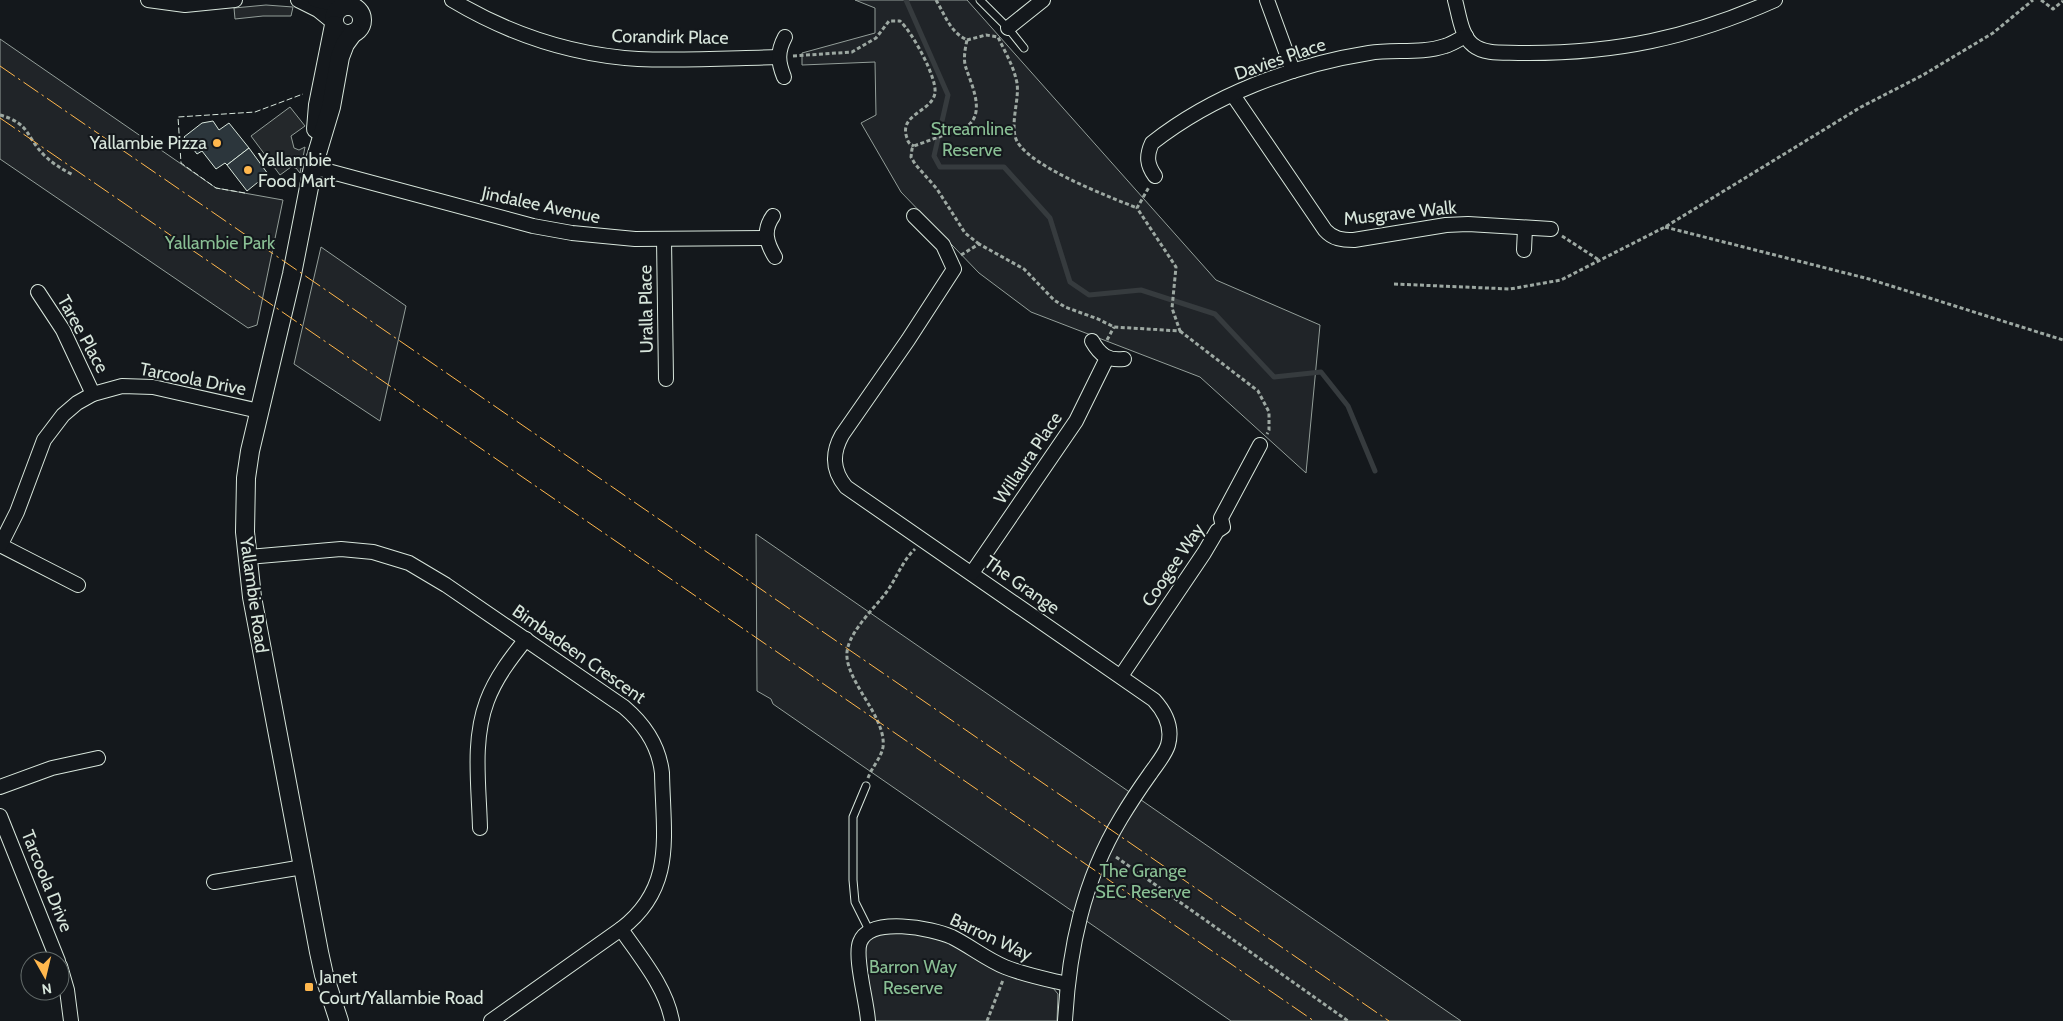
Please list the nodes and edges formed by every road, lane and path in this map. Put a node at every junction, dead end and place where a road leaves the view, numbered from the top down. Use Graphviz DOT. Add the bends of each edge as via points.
graph roads {
  1 [pos="148,0"];
  2 [pos="235,0"];
  3 [pos="298,0"];
  4 [pos="315,0"];
  5 [pos="452,0"];
  6 [pos="936,0"];
  7 [pos="980,0"];
  8 [pos="1043,0"];
  9 [pos="1266,0"];
  10 [pos="1455,0"];
  11 [pos="1776,0"];
  12 [pos="2033,0"];
  13 [pos="2041,0"];
  14 [pos="2063,1"];
  15 [pos="354,5"];
  16 [pos="334,24"];
  17 [pos="1008,28"];
  18 [pos="353,33"];
  19 [pos="1466,36"];
  20 [pos="785,37"];
  21 [pos="967,40"];
  22 [pos="1024,48"];
  23 [pos="778,57"];
  24 [pos="1293,71"];
  25 [pos="784,77"];
  26 [pos="1233,95"];
  27 [pos="0,115"];
  28 [pos="916,146"];
  29 [pos="313,167"];
  30 [pos="73,175"];
  31 [pos="1154,176"];
  32 [pos="1137,208"];
  33 [pos="774,216"];
  34 [pos="914,216"];
  35 [pos="1665,227"];
  36 [pos="1525,228"];
  37 [pos="1551,229"];
  38 [pos="766,238"];
  39 [pos="664,239"];
  40 [pos="979,244"];
  41 [pos="1524,250"];
  42 [pos="775,257"];
  43 [pos="1599,261"];
  44 [pos="954,269"];
  45 [pos="1394,284"];
  46 [pos="38,292"];
  47 [pos="1180,331"];
  48 [pos="2063,340"];
  49 [pos="1092,341"];
  50 [pos="1106,358"];
  51 [pos="1124,359"];
  52 [pos="666,378"];
  53 [pos="93,394"];
  54 [pos="259,411"];
  55 [pos="1260,445"];
  56 [pos="925,541"];
  57 [pos="0,546"];
  58 [pos="247,557"];
  59 [pos="972,573"];
  60 [pos="78,585"];
  61 [pos="526,639"];
  62 [pos="1121,676"];
  63 [pos="98,758"];
  64 [pos="866,786"];
  65 [pos="0,787"];
  66 [pos="0,816"];
  67 [pos="480,828"];
  68 [pos="1104,848"];
  69 [pos="303,867"];
  70 [pos="214,882"];
  71 [pos="621,929"];
  72 [pos="870,930"];
  73 [pos="54,951"];
  74 [pos="1006,968"];
  75 [pos="1067,984"];
  76 [pos="68,1001"];
  77 [pos="71,1021"];
  78 [pos="339,1021"];
  79 [pos="491,1021"];
  80 [pos="672,1021"];
  81 [pos="868,1021"];
  82 [pos="987,1021"];
  83 [pos="1065,1021"];
  84 [pos="1348,1021"];
  1 -- 2 [label="street" via="184,5"];
  3 -- 16 [label="street" via="318,10"];
  4 -- 15 [label="street"];
  5 -- 23 [label="street, Corandirk Place" via="502,27 574,50 637,59"];
  6 -- 21 [label="path" via="954,31"];
  7 -- 17 [label="lane"];
  8 -- 17 [label="street"];
  9 -- 24 [label="street"];
  10 -- 19 [label="street"];
  11 -- 19 [label="street" via="1707,27 1645,44 1610,49 1552,53 1491,52 1474,46"];
  12 -- 35 [label="path" via="1992,33 1923,75 1861,107"];
  13 -- 14 [label="path" via="2053,9"];
  15 -- 16 [label="street, Yallambie Road" via="336,11"];
  15 -- 18 [label="street, Yallambie Road" via="362,24"];
  16 -- 18 [label="street" via="344,34"];
  16 -- 29 [label="street, Yallambie Road" via="318,105"];
  17 -- 22 [label="lane"];
  18 -- 29 [label="street, Yallambie Road" via="340,57 331,108"];
  19 -- 24 [label="street, Davies Place" via="1436,48 1370,52"];
  20 -- 23 [label="street"];
  21 -- 28 [label="path" via="965,67 974,91 976,115 971,124"];
  21 -- 32 [label="path" via="986,35 998,37 1017,80 1014,125 1015,137 1022,150 1067,179"];
  23 -- 25 [label="street"];
  23 -- 28 [label="path" via="852,52 876,38 889,21 900,20 935,80 932,101 907,122 906,136"];
  24 -- 26 [label="street, Davies Place"];
  26 -- 31 [label="street, Davies Place" via="1197,113 1152,143 1147,160"];
  26 -- 36 [label="street, Musgrave Walk" via="1325,230 1334,237 1354,240 1454,225"];
  27 -- 30 [label="path" via="14,119 29,131 44,155"];
  28 -- 40 [label="path" via="911,153 915,164 937,189 965,233"];
  29 -- 39 [label="street, Jindalee Avenue" via="533,226 603,237"];
  29 -- 54 [label="street, Yallambie Road" via="292,274"];
  31 -- 32 [label="path"];
  32 -- 47 [label="path" via="1176,268 1172,308"];
  33 -- 38 [label="street"];
  34 -- 44 [label="street" via="943,245"];
  35 -- 43 [label="path"];
  35 -- 48 [label="path" via="1869,279"];
  36 -- 37 [label="street, Musgrave Walk"];
  36 -- 41 [label="street"];
  37 -- 43 [label="path"];
  38 -- 39 [label="street, Jindalee Avenue"];
  38 -- 42 [label="street"];
  39 -- 52 [label="street, Uralla Place"];
  40 -- 44 [label="path" via="961,256"];
  40 -- 47 [label="path" via="1024,269 1065,307 1114,327"];
  43 -- 45 [label="path" via="1561,280 1510,289"];
  44 -- 56 [label="street, The Grange" via="842,435 834,455 837,474 846,487"];
  46 -- 53 [label="street, Taree Place" via="63,330"];
  47 -- 55 [label="path" via="1258,391 1269,412 1269,430"];
  49 -- 50 [label="street"];
  50 -- 51 [label="street"];
  50 -- 59 [label="street, Willaura Place" via="1076,421"];
  53 -- 54 [label="street, Tarcoola Drive" via="122,386 153,387"];
  53 -- 57 [label="street, Tarcoola Drive" via="63,415 44,440 17,512"];
  54 -- 58 [label="street, Yallambie Road" via="246,478"];
  55 -- 62 [label="street, Coogee Way" via="1221,518 1223,527"];
  56 -- 59 [label="street, The Grange"];
  56 -- 64 [label="path" via="907,558 891,586 856,631 846,654 882,738 881,753"];
  57 -- 60 [label="street"];
  58 -- 61 [label="street, Bimbadeen Crescent" via="341,548 392,557 424,571"];
  58 -- 69 [label="street, Yallambie Road"];
  59 -- 62 [label="street, The Grange"];
  61 -- 67 [label="street" via="495,683 482,720 478,759"];
  61 -- 71 [label="street, Bimbadeen Crescent" via="638,719 653,741 661,764 661,872 646,905"];
  62 -- 68 [label="street, The Grange" via="1161,708 1170,737 1168,746"];
  63 -- 65 [label="street" via="52,768"];
  64 -- 72 [label="lane" via="853,817 853,880 855,902"];
  66 -- 73 [label="street, Tarcoola Drive"];
  68 -- 75 [label="street, The Grange" via="1083,901"];
  68 -- 84 [label="path"];
  69 -- 70 [label="street"];
  69 -- 78 [label="street, Yallambie Road" via="324,975"];
  71 -- 79 [label="street, Bimbadeen Crescent"];
  71 -- 80 [label="street" via="660,988"];
  72 -- 74 [label="street, Barron Way" via="896,926 937,932 952,937"];
  72 -- 81 [label="street" via="863,936 858,950"];
  74 -- 75 [label="street, Barron Way"];
  74 -- 82 [label="path"];
  75 -- 83 [label="street, The Grange"];
  76 -- 77 [label="street"];
}
